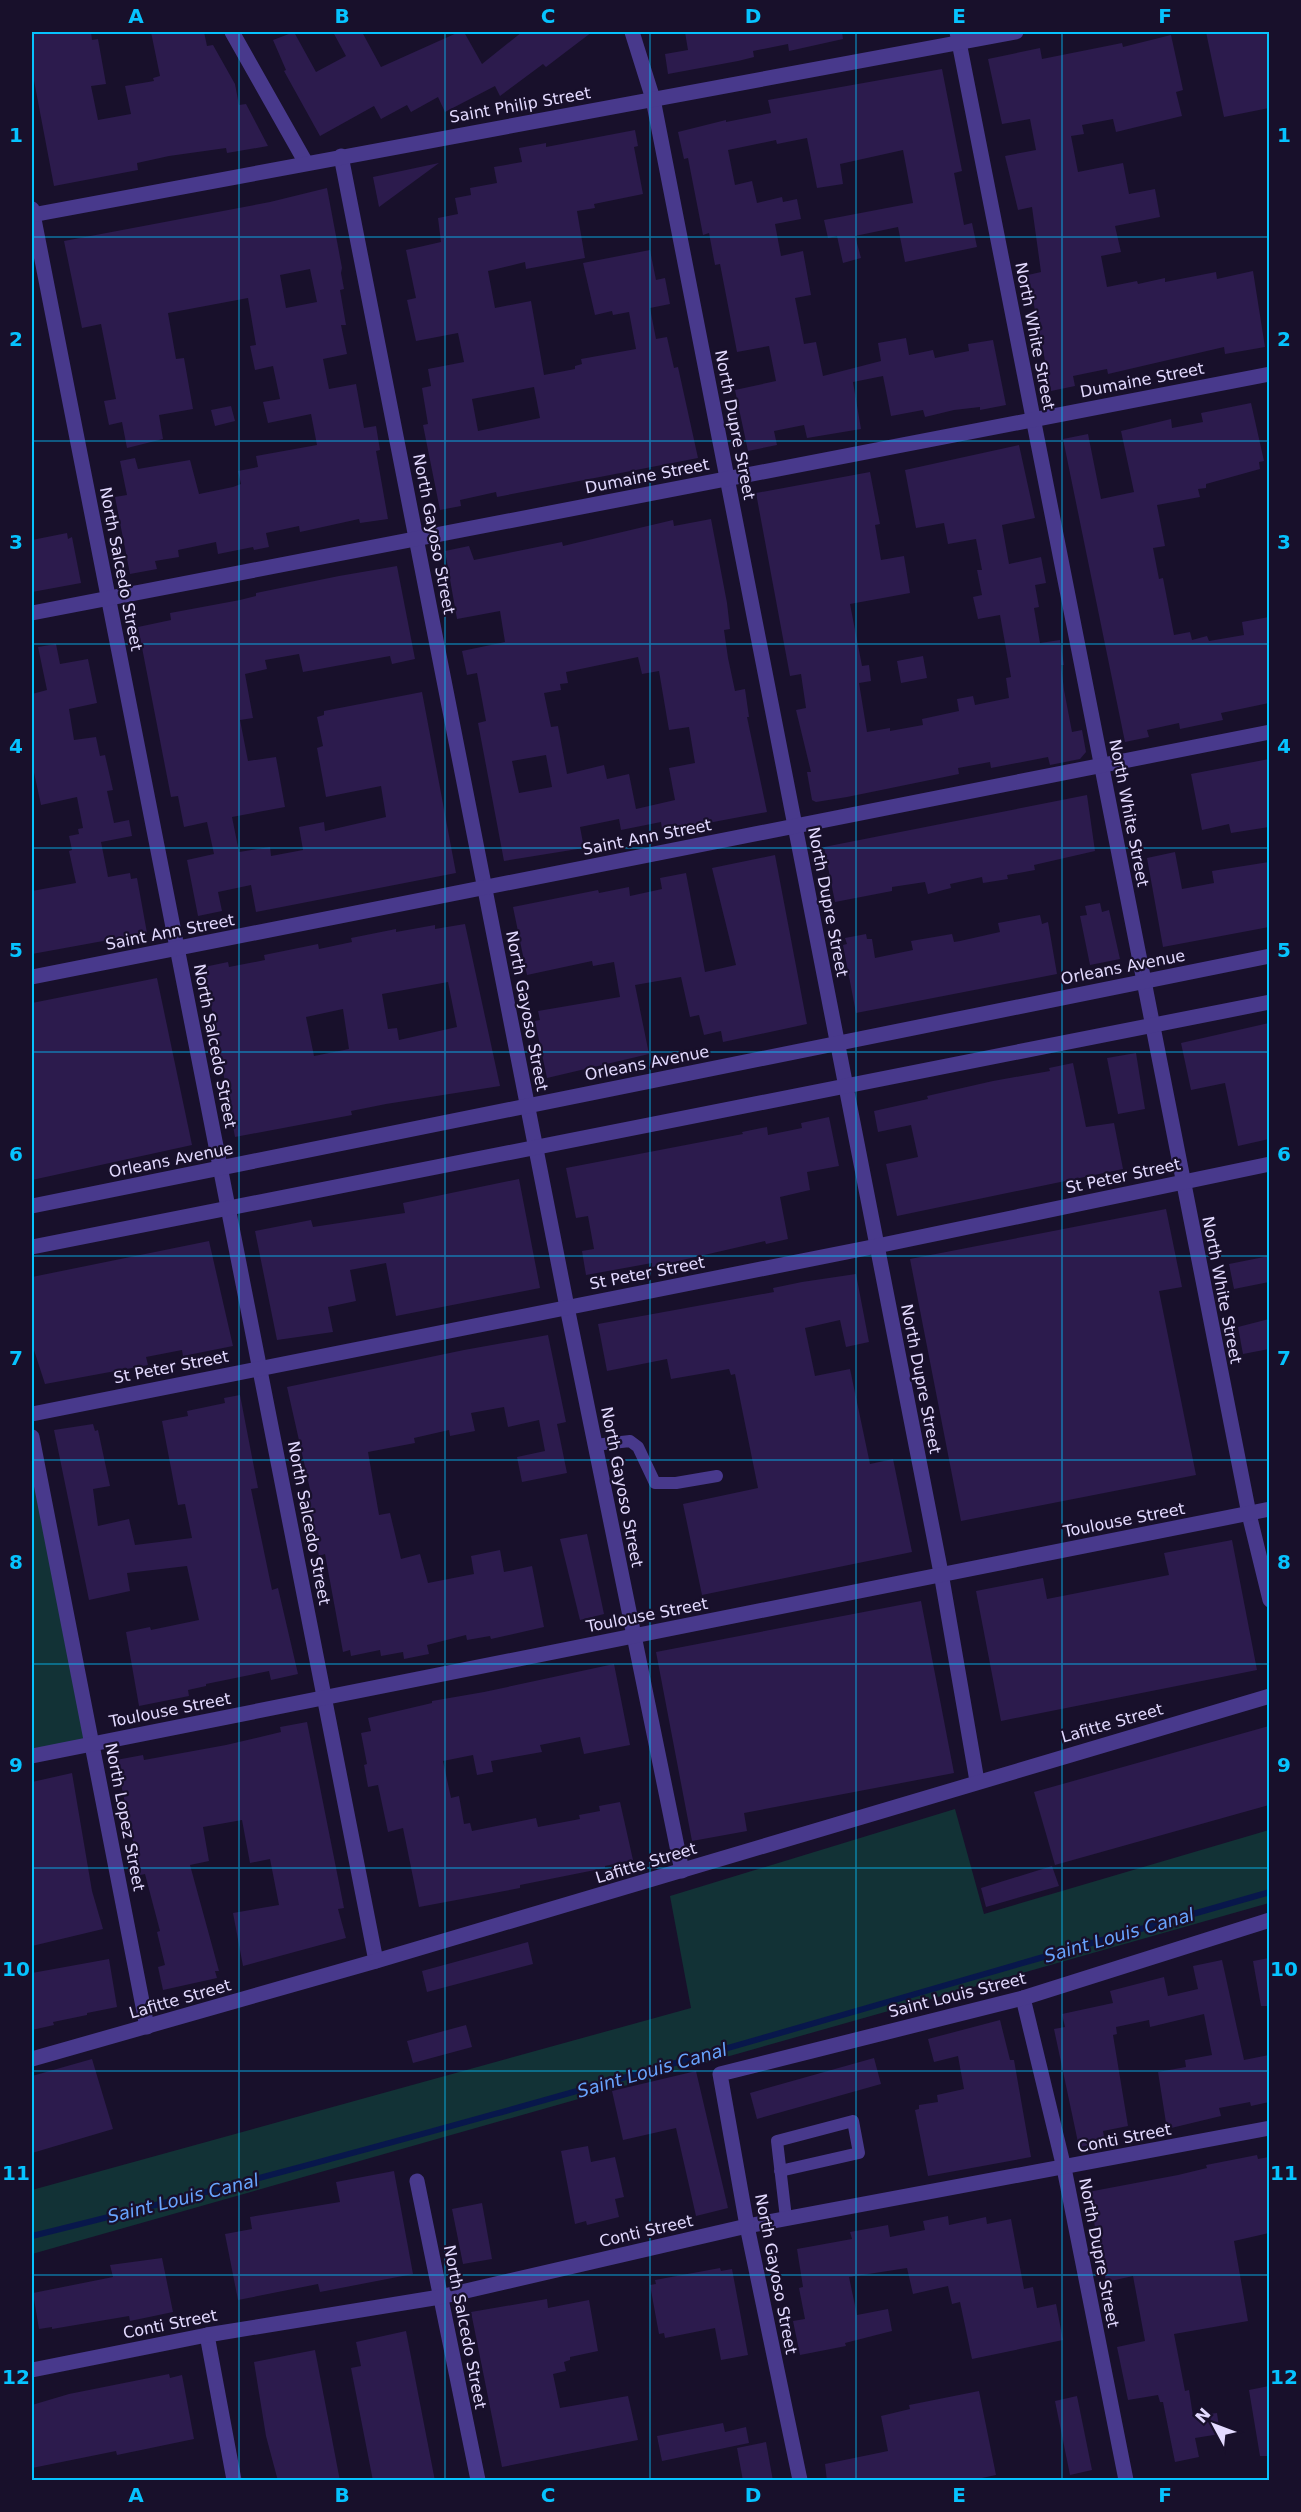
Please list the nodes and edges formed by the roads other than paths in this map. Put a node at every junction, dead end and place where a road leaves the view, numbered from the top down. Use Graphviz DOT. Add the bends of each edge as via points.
graph roads {
  1 [pos="232,32"];
  2 [pos="632,32"];
  3 [pos="1016,32"];
  4 [pos="958,37"];
  5 [pos="653,99"];
  6 [pos="341,156"];
  7 [pos="306,163"];
  8 [pos="32,213"];
  9 [pos="1269,374"];
  10 [pos="1033,419"];
  11 [pos="727,479"];
  12 [pos="416,539"];
  13 [pos="108,598"];
  14 [pos="32,614"];
  15 [pos="1269,732"];
  16 [pos="1101,765"];
  17 [pos="795,826"];
  18 [pos="484,888"];
  19 [pos="177,949"];
  20 [pos="1269,956"];
  21 [pos="32,978"];
  22 [pos="1143,981"];
  23 [pos="1269,1002"];
  24 [pos="1152,1025"];
  25 [pos="837,1043"];
  26 [pos="846,1086"];
  27 [pos="527,1106"];
  28 [pos="535,1147"];
  29 [pos="1269,1164"];
  30 [pos="220,1168"];
  31 [pos="1183,1182"];
  32 [pos="32,1206"];
  33 [pos="228,1207"];
  34 [pos="877,1246"];
  35 [pos="32,1247"];
  36 [pos="567,1307"];
  37 [pos="260,1367"];
  38 [pos="32,1413"];
  39 [pos="32,1437"];
  40 [pos="595,1445"];
  41 [pos="717,1476"];
  42 [pos="1269,1509"];
  43 [pos="1249,1514"];
  44 [pos="941,1573"];
  45 [pos="1269,1600"];
  46 [pos="633,1636"];
  47 [pos="1269,1696"];
  48 [pos="325,1698"];
  49 [pos="92,1744"];
  50 [pos="32,1756"];
  51 [pos="977,1781"];
  52 [pos="682,1871"];
  53 [pos="1269,1920"];
  54 [pos="376,1961"];
  55 [pos="1023,1998"];
  56 [pos="147,2027"];
  57 [pos="32,2059"];
  58 [pos="720,2074"];
  59 [pos="1269,2128"];
  60 [pos="1064,2168"];
  61 [pos="780,2171"];
  62 [pos="417,2181"];
  63 [pos="786,2218"];
  64 [pos="747,2226"];
  65 [pos="440,2297"];
  66 [pos="207,2335"];
  67 [pos="32,2370"];
  68 [pos="234,2481"];
  69 [pos="478,2481"];
  70 [pos="800,2481"];
  71 [pos="1126,2481"];
  1 -- 7 [label="street"];
  2 -- 5 [label="street, North Dupre Street"];
  3 -- 4 [label="street, Saint Philip Street"];
  4 -- 5 [label="street, Saint Philip Street"];
  4 -- 10 [label="street, North White Street"];
  5 -- 6 [label="street, Saint Philip Street"];
  5 -- 11 [label="street, North Dupre Street"];
  6 -- 7 [label="street, Saint Philip Street"];
  6 -- 12 [label="street, North Gayoso Street"];
  7 -- 8 [label="street, Saint Philip Street"];
  8 -- 13 [label="street, North Salcedo Street"];
  9 -- 10 [label="street, Dumaine Street"];
  10 -- 11 [label="street, Dumaine Street"];
  10 -- 16 [label="street, North White Street"];
  11 -- 12 [label="street, Dumaine Street"];
  11 -- 17 [label="street, North Dupre Street"];
  12 -- 13 [label="street, Dumaine Street"];
  12 -- 18 [label="street, North Gayoso Street"];
  13 -- 14 [label="street, Dumaine Street"];
  13 -- 19 [label="street, North Salcedo Street"];
  15 -- 16 [label="street, Saint Ann Street"];
  16 -- 17 [label="street, Saint Ann Street"];
  16 -- 22 [label="street, North White Street"];
  17 -- 18 [label="street, Saint Ann Street"];
  17 -- 25 [label="street, North Dupre Street"];
  18 -- 19 [label="street, Saint Ann Street"];
  18 -- 27 [label="street, North Gayoso Street"];
  19 -- 21 [label="street, Saint Ann Street"];
  19 -- 30 [label="street, North Salcedo Street"];
  20 -- 22 [label="street, Orleans Avenue"];
  22 -- 24 [label="street, North White Street"];
  22 -- 25 [label="street, Orleans Avenue"];
  23 -- 24 [label="street"];
  24 -- 26 [label="street"];
  24 -- 31 [label="street, North White Street"];
  25 -- 26 [label="street, North Dupre Street"];
  25 -- 27 [label="street, Orleans Avenue"];
  26 -- 28 [label="street"];
  26 -- 34 [label="street, North Dupre Street"];
  27 -- 28 [label="street, North Gayoso Street"];
  27 -- 30 [label="street, Orleans Avenue"];
  28 -- 33 [label="street"];
  28 -- 36 [label="street, North Gayoso Street"];
  29 -- 31 [label="street, St Peter Street"];
  30 -- 32 [label="street, Orleans Avenue"];
  30 -- 33 [label="street, North Salcedo Street"];
  31 -- 34 [label="street, St Peter Street"];
  31 -- 43 [label="street, North White Street"];
  33 -- 35 [label="street"];
  33 -- 37 [label="street, North Salcedo Street"];
  34 -- 36 [label="street, St Peter Street"];
  34 -- 44 [label="street, North Dupre Street"];
  36 -- 37 [label="street, St Peter Street"];
  36 -- 40 [label="street, North Gayoso Street"];
  37 -- 38 [label="street, St Peter Street"];
  37 -- 48 [label="street, North Salcedo Street"];
  39 -- 49 [label="street, North Lopez Street"];
  40 -- 41 [label="lane" via="630,1441 638,1447 656,1483"];
  40 -- 46 [label="street, North Gayoso Street"];
  42 -- 43 [label="street, Toulouse Street"];
  43 -- 44 [label="street, Toulouse Street"];
  43 -- 45 [label="street, North White Street"];
  44 -- 46 [label="street, Toulouse Street"];
  44 -- 51 [label="street, North Dupre Street"];
  46 -- 48 [label="street, Toulouse Street"];
  46 -- 52 [label="street, North Gayoso Street"];
  47 -- 51 [label="street, Lafitte Street"];
  48 -- 49 [label="street, Toulouse Street"];
  48 -- 54 [label="street, North Salcedo Street"];
  49 -- 50 [label="street, Toulouse Street"];
  49 -- 56 [label="street, North Lopez Street"];
  51 -- 52 [label="street, Lafitte Street"];
  52 -- 54 [label="street, Lafitte Street"];
  53 -- 55 [label="street, Saint Louis Street"];
  54 -- 56 [label="street, Lafitte Street"];
  55 -- 58 [label="street, Saint Louis Street"];
  55 -- 60 [label="street, North Dupre Street"];
  56 -- 57 [label="street, Lafitte Street"];
  58 -- 64 [label="street, North Gayoso Street"];
  59 -- 60 [label="street, Conti Street"];
  60 -- 63 [label="street, Conti Street"];
  60 -- 71 [label="street, North Dupre Street"];
  61 -- 61 [label="lane" via="777,2141 854,2121 859,2153"];
  61 -- 63 [label="lane"];
  62 -- 65 [label="street, North Salcedo Street"];
  63 -- 64 [label="street, Conti Street"];
  64 -- 65 [label="street, Conti Street"];
  64 -- 70 [label="street, North Gayoso Street"];
  65 -- 66 [label="street, Conti Street"];
  65 -- 69 [label="street, North Salcedo Street"];
  66 -- 67 [label="street, Conti Street"];
  66 -- 68 [label="street"];
}
